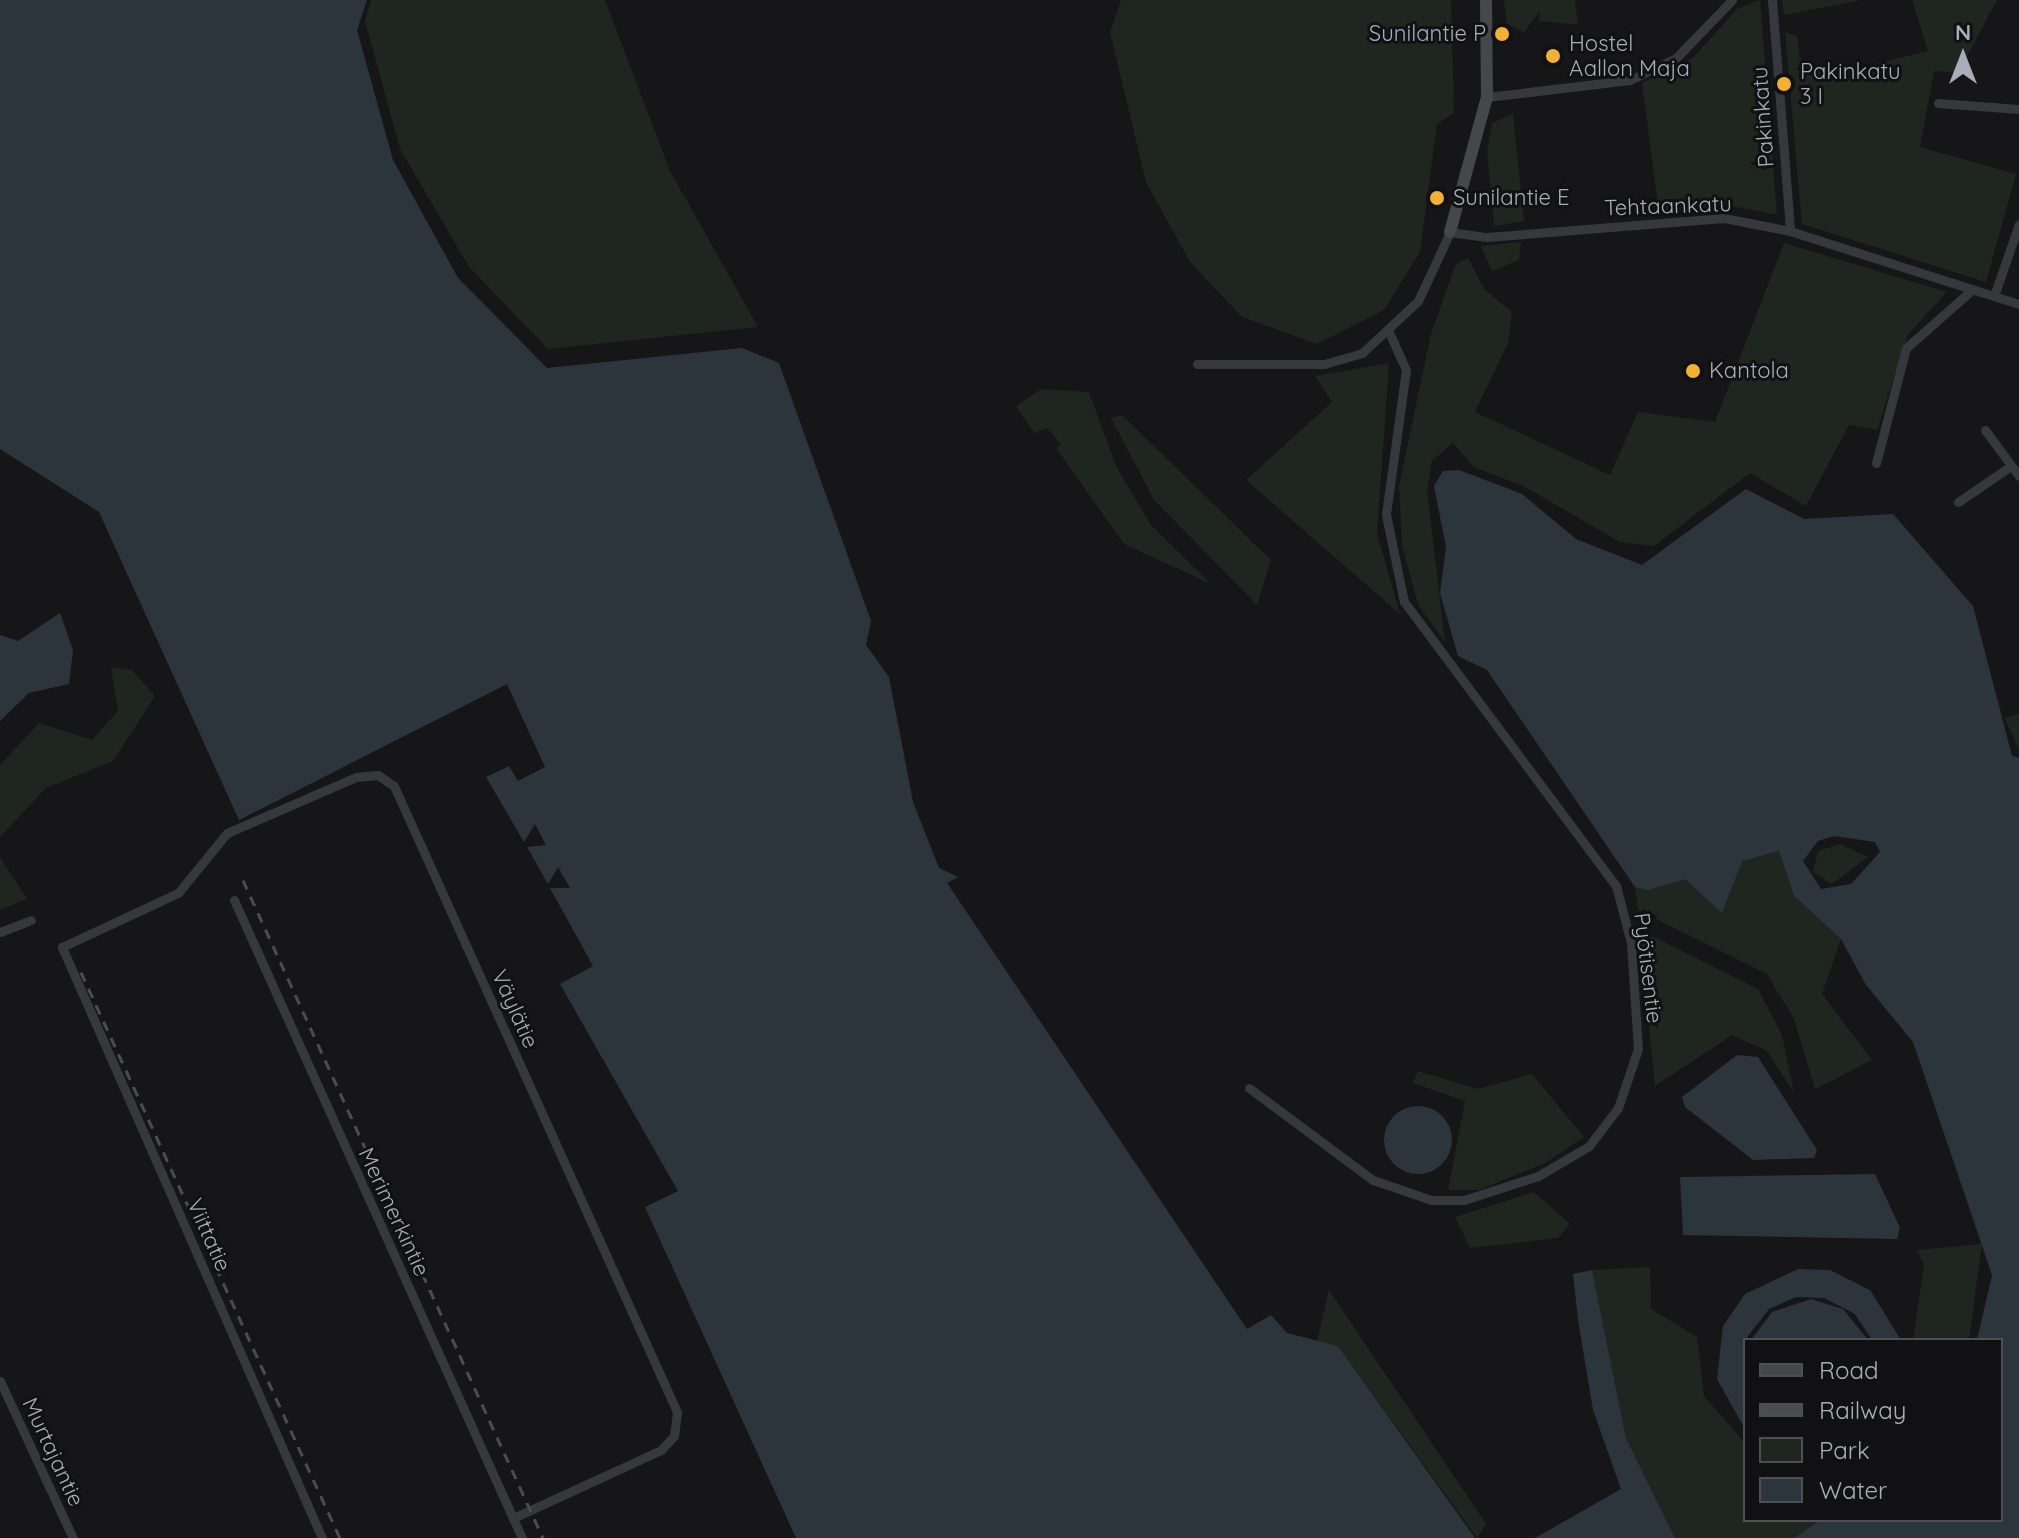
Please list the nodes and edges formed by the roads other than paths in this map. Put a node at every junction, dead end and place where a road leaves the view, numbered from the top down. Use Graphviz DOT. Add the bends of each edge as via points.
graph roads {
  1 [pos="1486,0"];
  2 [pos="1732,0"];
  3 [pos="1772,0"];
  4 [pos="1487,97"];
  5 [pos="1938,103"];
  6 [pos="2019,109"];
  7 [pos="2019,224"];
  8 [pos="1790,231"];
  9 [pos="1450,232"];
  10 [pos="1973,289"];
  11 [pos="1994,296"];
  12 [pos="2019,304"];
  13 [pos="1389,332"];
  14 [pos="1197,364"];
  15 [pos="1985,430"];
  16 [pos="1876,463"];
  17 [pos="2011,466"];
  18 [pos="2019,476"];
  19 [pos="1958,502"];
  20 [pos="234,900"];
  21 [pos="31,920"];
  22 [pos="0,932"];
  23 [pos="62,947"];
  24 [pos="1249,1088"];
  25 [pos="0,1381"];
  26 [pos="513,1518"];
  27 [pos="73,1538"];
  28 [pos="322,1538"];
  29 [pos="522,1538"];
  1 -- 4 [label="street"];
  2 -- 4 [label="street" via="1695,43 1646,74"];
  3 -- 8 [label="street, Pakinkatu"];
  4 -- 9 [label="street"];
  5 -- 6 [label="street"];
  7 -- 11 [label="street"];
  8 -- 9 [label="street, Tehtaankatu" via="1713,218 1487,237"];
  8 -- 10 [label="street, Tehtaankatu"];
  9 -- 13 [label="street" via="1427,288"];
  10 -- 11 [label="street, Tehtaankatu"];
  10 -- 16 [label="street" via="1906,348"];
  11 -- 12 [label="street, Tehtaankatu"];
  13 -- 14 [label="street" via="1346,360"];
  13 -- 24 [label="street, Pyötisentie" via="1406,370 1386,514 1404,602 1616,886 1631,943 1638,1049 1618,1108 1589,1146 1538,1176 1464,1200 1431,1200 1373,1180"];
  15 -- 17 [label="street"];
  17 -- 18 [label="street"];
  17 -- 19 [label="street"];
  20 -- 26 [label="street, Merimerkintie"];
  21 -- 22 [label="street"];
  23 -- 26 [label="street, Väylätie" via="178,893 227,833 356,777 378,775 394,786 677,1412 674,1436 661,1450"];
  23 -- 28 [label="street, Viittatie"];
  25 -- 27 [label="street, Murtajantie"];
  26 -- 29 [label="street, Merimerkintie"];
}
